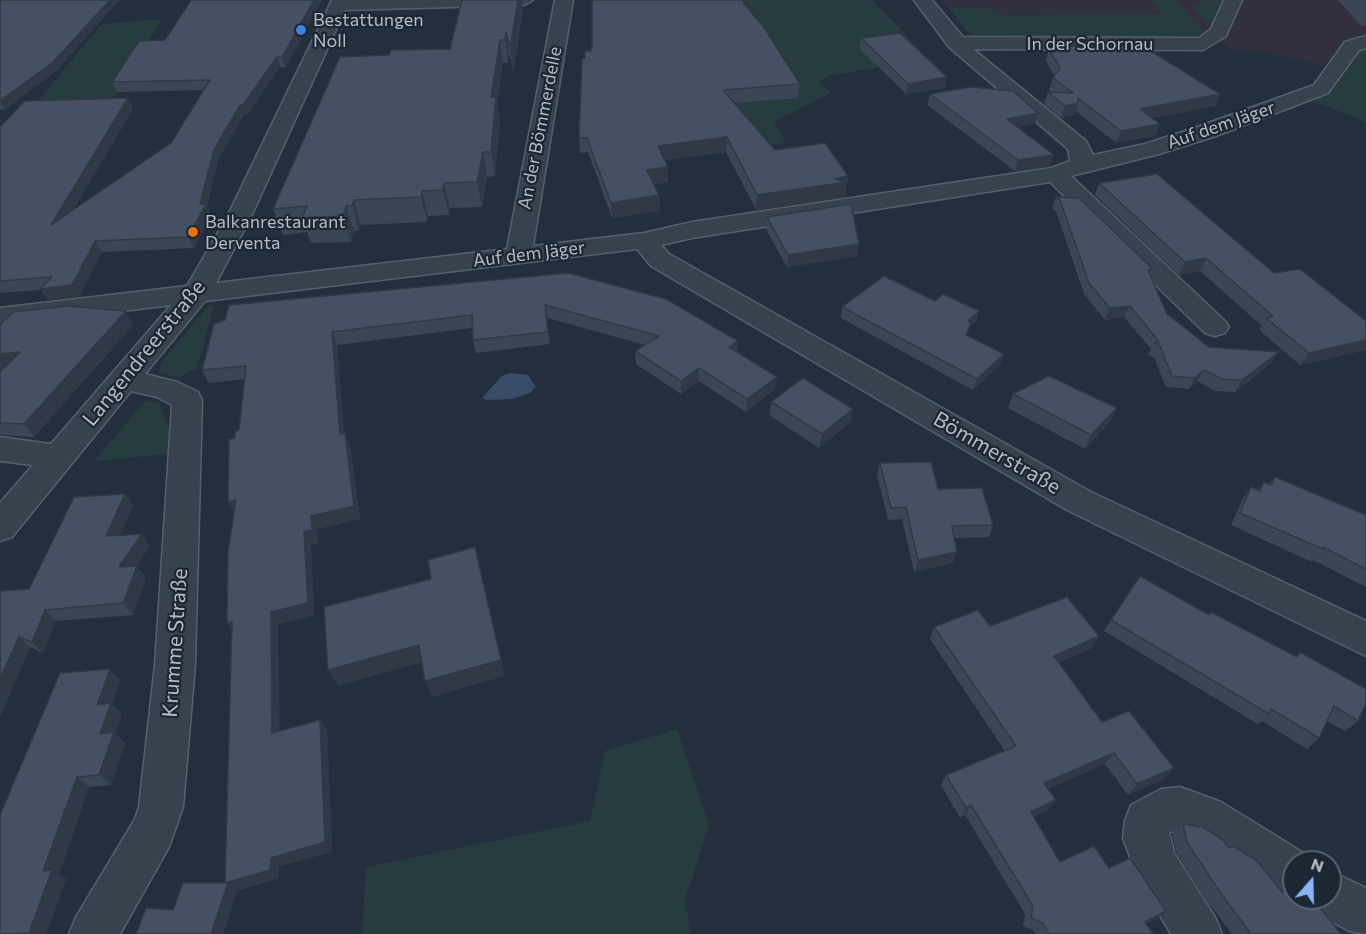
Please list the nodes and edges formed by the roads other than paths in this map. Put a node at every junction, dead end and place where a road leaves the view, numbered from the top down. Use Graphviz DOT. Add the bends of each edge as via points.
graph roads {
  1 [pos="524,0"];
  2 [pos="564,0"];
  3 [pos="923,0"];
  4 [pos="1233,0"];
  5 [pos="340,3"];
  6 [pos="1366,42"];
  7 [pos="956,43"];
  8 [pos="1081,165"];
  9 [pos="1056,174"];
  10 [pos="644,241"];
  11 [pos="520,255"];
  12 [pos="196,294"];
  13 [pos="0,317"];
  14 [pos="1215,327"];
  15 [pos="125,379"];
  16 [pos="0,449"];
  17 [pos="59,457"];
  18 [pos="0,528"];
  19 [pos="1366,639"];
  20 [pos="1282,866"];
  21 [pos="1342,901"];
  22 [pos="1366,914"];
  23 [pos="93,934"];
  24 [pos="1198,934"];
  1 -- 5 [label="street"];
  2 -- 11 [label="street, An der Bömmerdelle" via="520,233"];
  3 -- 7 [label="street"];
  4 -- 7 [label="street, In der Schornau" via="1219,32 1197,45"];
  5 -- 12 [label="street, Langendreerstraße" via="239,217"];
  6 -- 8 [label="street, Auf dem Jäger" via="1352,46 1321,88 1208,131"];
  7 -- 8 [label="street" via="1078,146 1083,154"];
  8 -- 9 [label="street, Auf dem Jäger"];
  9 -- 10 [label="street, Auf dem Jäger" via="692,230"];
  9 -- 14 [label="street"];
  10 -- 11 [label="street, Auf dem Jäger"];
  10 -- 19 [label="street, Bömmerstraße" via="660,260 1079,501"];
  11 -- 12 [label="street, Auf dem Jäger"];
  12 -- 13 [label="street, Auf dem Jäger"];
  12 -- 15 [label="street, Langendreerstraße"];
  15 -- 17 [label="street, Langendreerstraße"];
  15 -- 23 [label="street, Krumme Straße" via="166,389 187,400 175,665 161,807 153,831"];
  16 -- 17 [label="street"];
  17 -- 18 [label="street, Langendreerstraße"];
  20 -- 24 [label="street" via="1205,818 1180,809 1161,810 1147,821 1146,839 1157,868"];
  21 -- 22 [label="street"];
}
